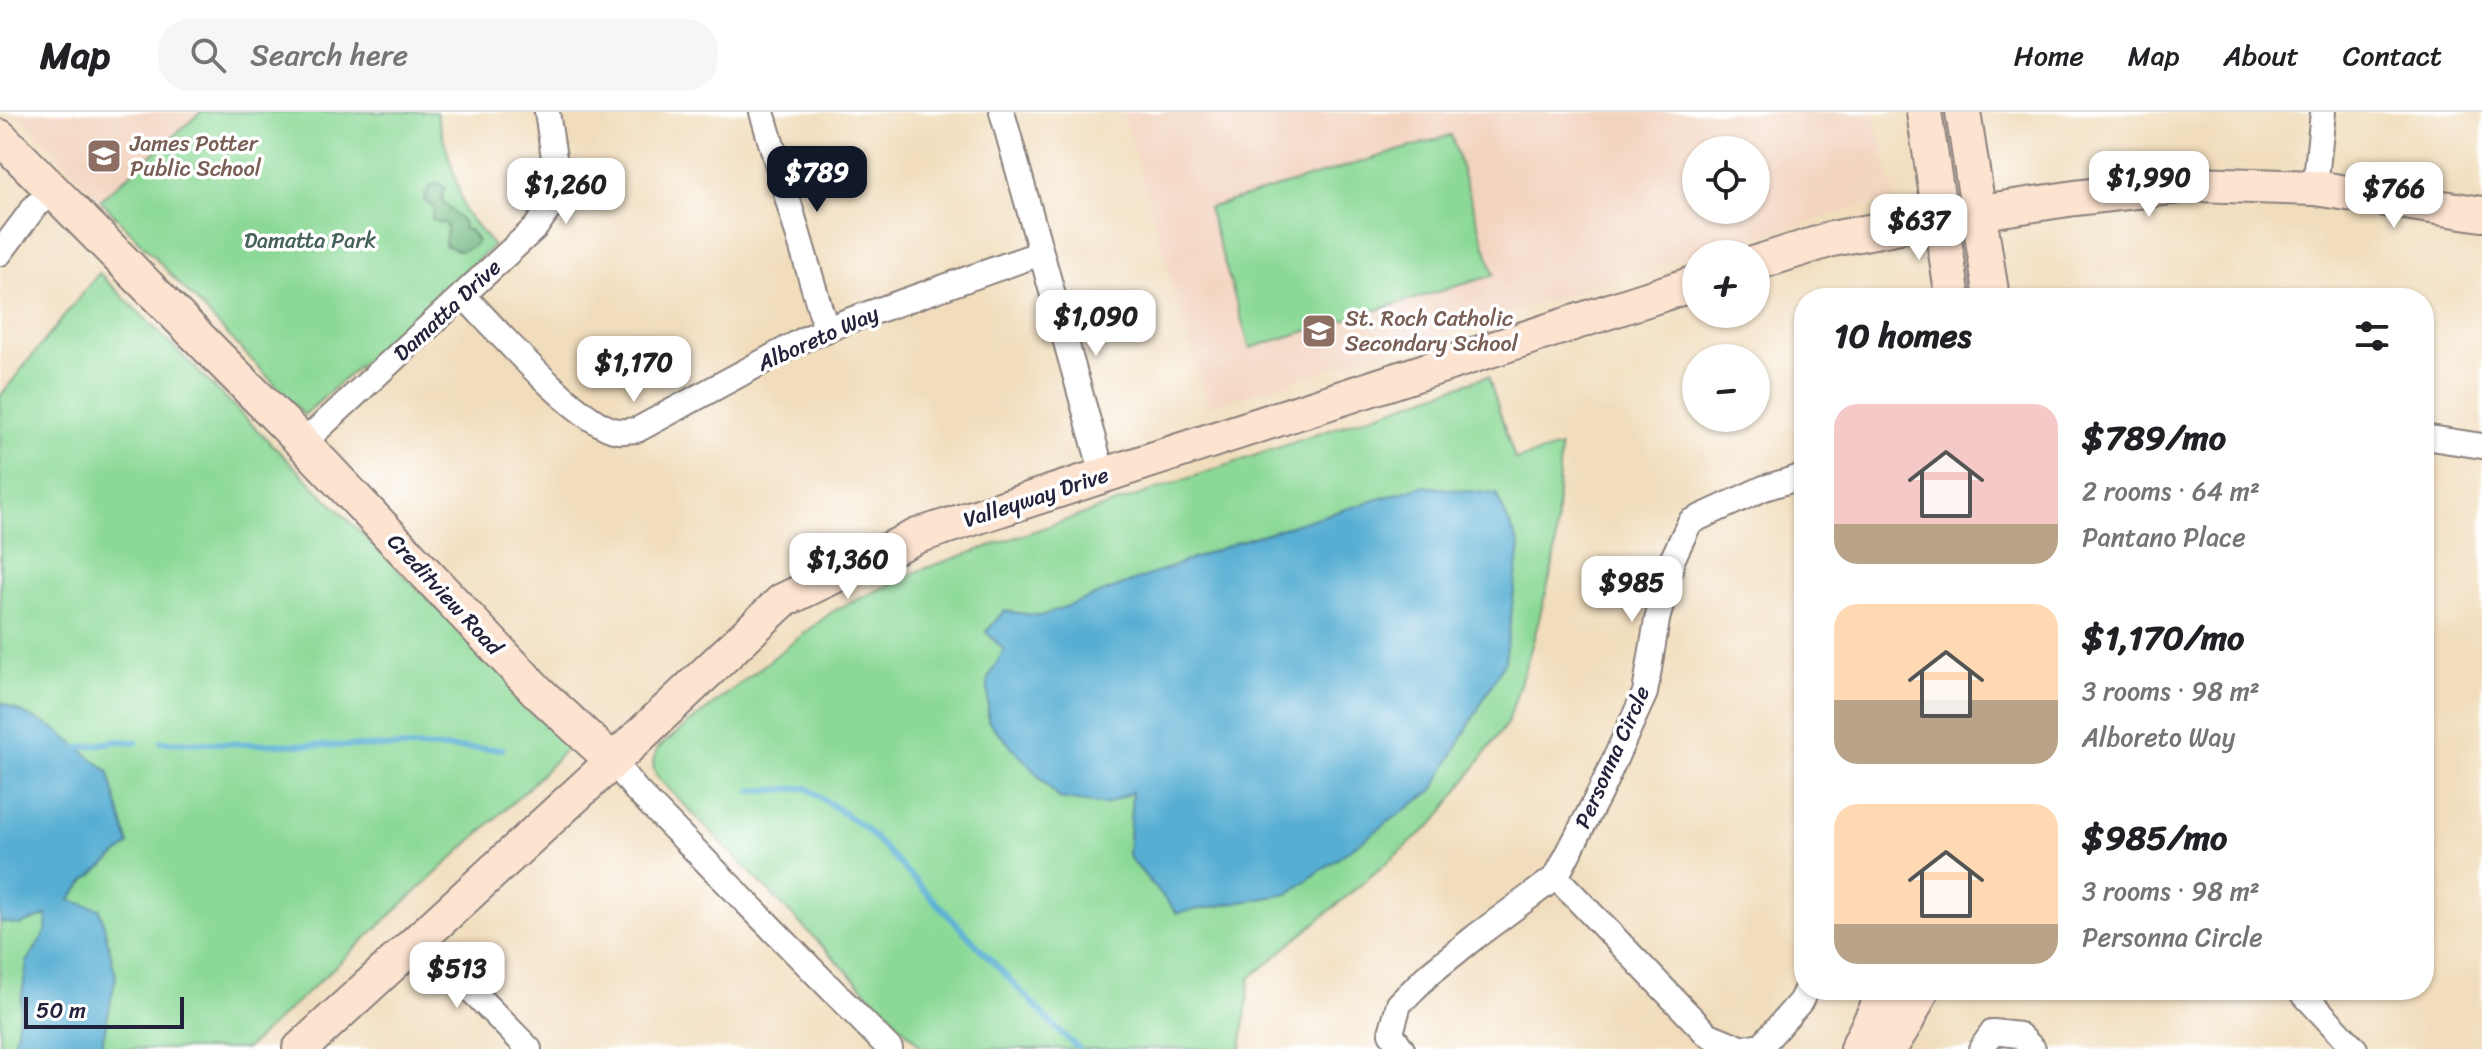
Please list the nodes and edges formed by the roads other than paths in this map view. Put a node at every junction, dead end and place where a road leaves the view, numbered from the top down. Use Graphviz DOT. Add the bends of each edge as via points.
graph roads {
  1 [pos="547,112"];
  2 [pos="762,112"];
  3 [pos="1002,112"];
  4 [pos="1924,112"];
  5 [pos="1963,112"];
  6 [pos="2323,112"];
  7 [pos="0,137"];
  8 [pos="2315,188"];
  9 [pos="56,193"];
  10 [pos="1980,213"];
  11 [pos="2482,214"];
  12 [pos="1942,218"];
  13 [pos="0,253"];
  14 [pos="1041,253"];
  15 [pos="1770,259"];
  16 [pos="1682,288"];
  17 [pos="1952,288"];
  18 [pos="1991,288"];
  19 [pos="463,295"];
  20 [pos="826,329"];
  21 [pos="2434,439"];
  22 [pos="303,443"];
  23 [pos="2482,446"];
  24 [pos="1103,475"];
  25 [pos="1794,479"];
  26 [pos="613,761"];
  27 [pos="1556,877"];
  28 [pos="420,938"];
  29 [pos="1801,1000"];
  30 [pos="1881,1000"];
  31 [pos="1917,1000"];
  32 [pos="2309,1000"];
  33 [pos="300,1049"];
  34 [pos="529,1049"];
  35 [pos="890,1049"];
  36 [pos="1402,1049"];
  37 [pos="1857,1049"];
  38 [pos="1889,1049"];
  39 [pos="1981,1049"];
  40 [pos="2033,1049"];
  41 [pos="2355,1049"];
  1 -- 19 [label="street, Damatta Drive" via="555,200 535,228"];
  2 -- 20 [label="street"];
  3 -- 14 [label="street"];
  4 -- 12 [label="street"];
  5 -- 10 [label="street"];
  6 -- 8 [label="street"];
  7 -- 9 [label="street, Creditview Road"];
  8 -- 10 [label="street" via="2197,184"];
  8 -- 11 [label="street"];
  9 -- 13 [label="street" via="36,205"];
  9 -- 22 [label="street, Creditview Road"];
  10 -- 12 [label="street"];
  10 -- 18 [label="street"];
  12 -- 15 [label="street" via="1832,239"];
  12 -- 17 [label="street"];
  14 -- 20 [label="street, Alboreto Way"];
  14 -- 24 [label="street"];
  16 -- 24 [label="street, Valleyway Drive"];
  19 -- 20 [label="street, Alboreto Way" via="572,405 617,431 637,430"];
  19 -- 22 [label="street, Damatta Drive"];
  21 -- 23 [label="street"];
  22 -- 26 [label="street, Creditview Road" via="538,692"];
  24 -- 26 [label="street, Valleyway Drive" via="917,536 782,601"];
  25 -- 27 [label="street, Personna Circle" via="1690,522 1673,558 1645,693"];
  26 -- 28 [label="street, Valleyway Drive"];
  26 -- 35 [label="street, Creditview Road"];
  27 -- 29 [label="street" via="1707,1034 1743,1049 1763,1044"];
  27 -- 36 [label="street, Personna Circle" via="1429,974 1399,1004 1391,1033"];
  28 -- 33 [label="street, Valleyway Drive"];
  28 -- 34 [label="street"];
  30 -- 37 [label="street"];
  31 -- 38 [label="street"];
  32 -- 41 [label="street"];
  39 -- 40 [label="street" via="1993,1032 2019,1035"];
}
